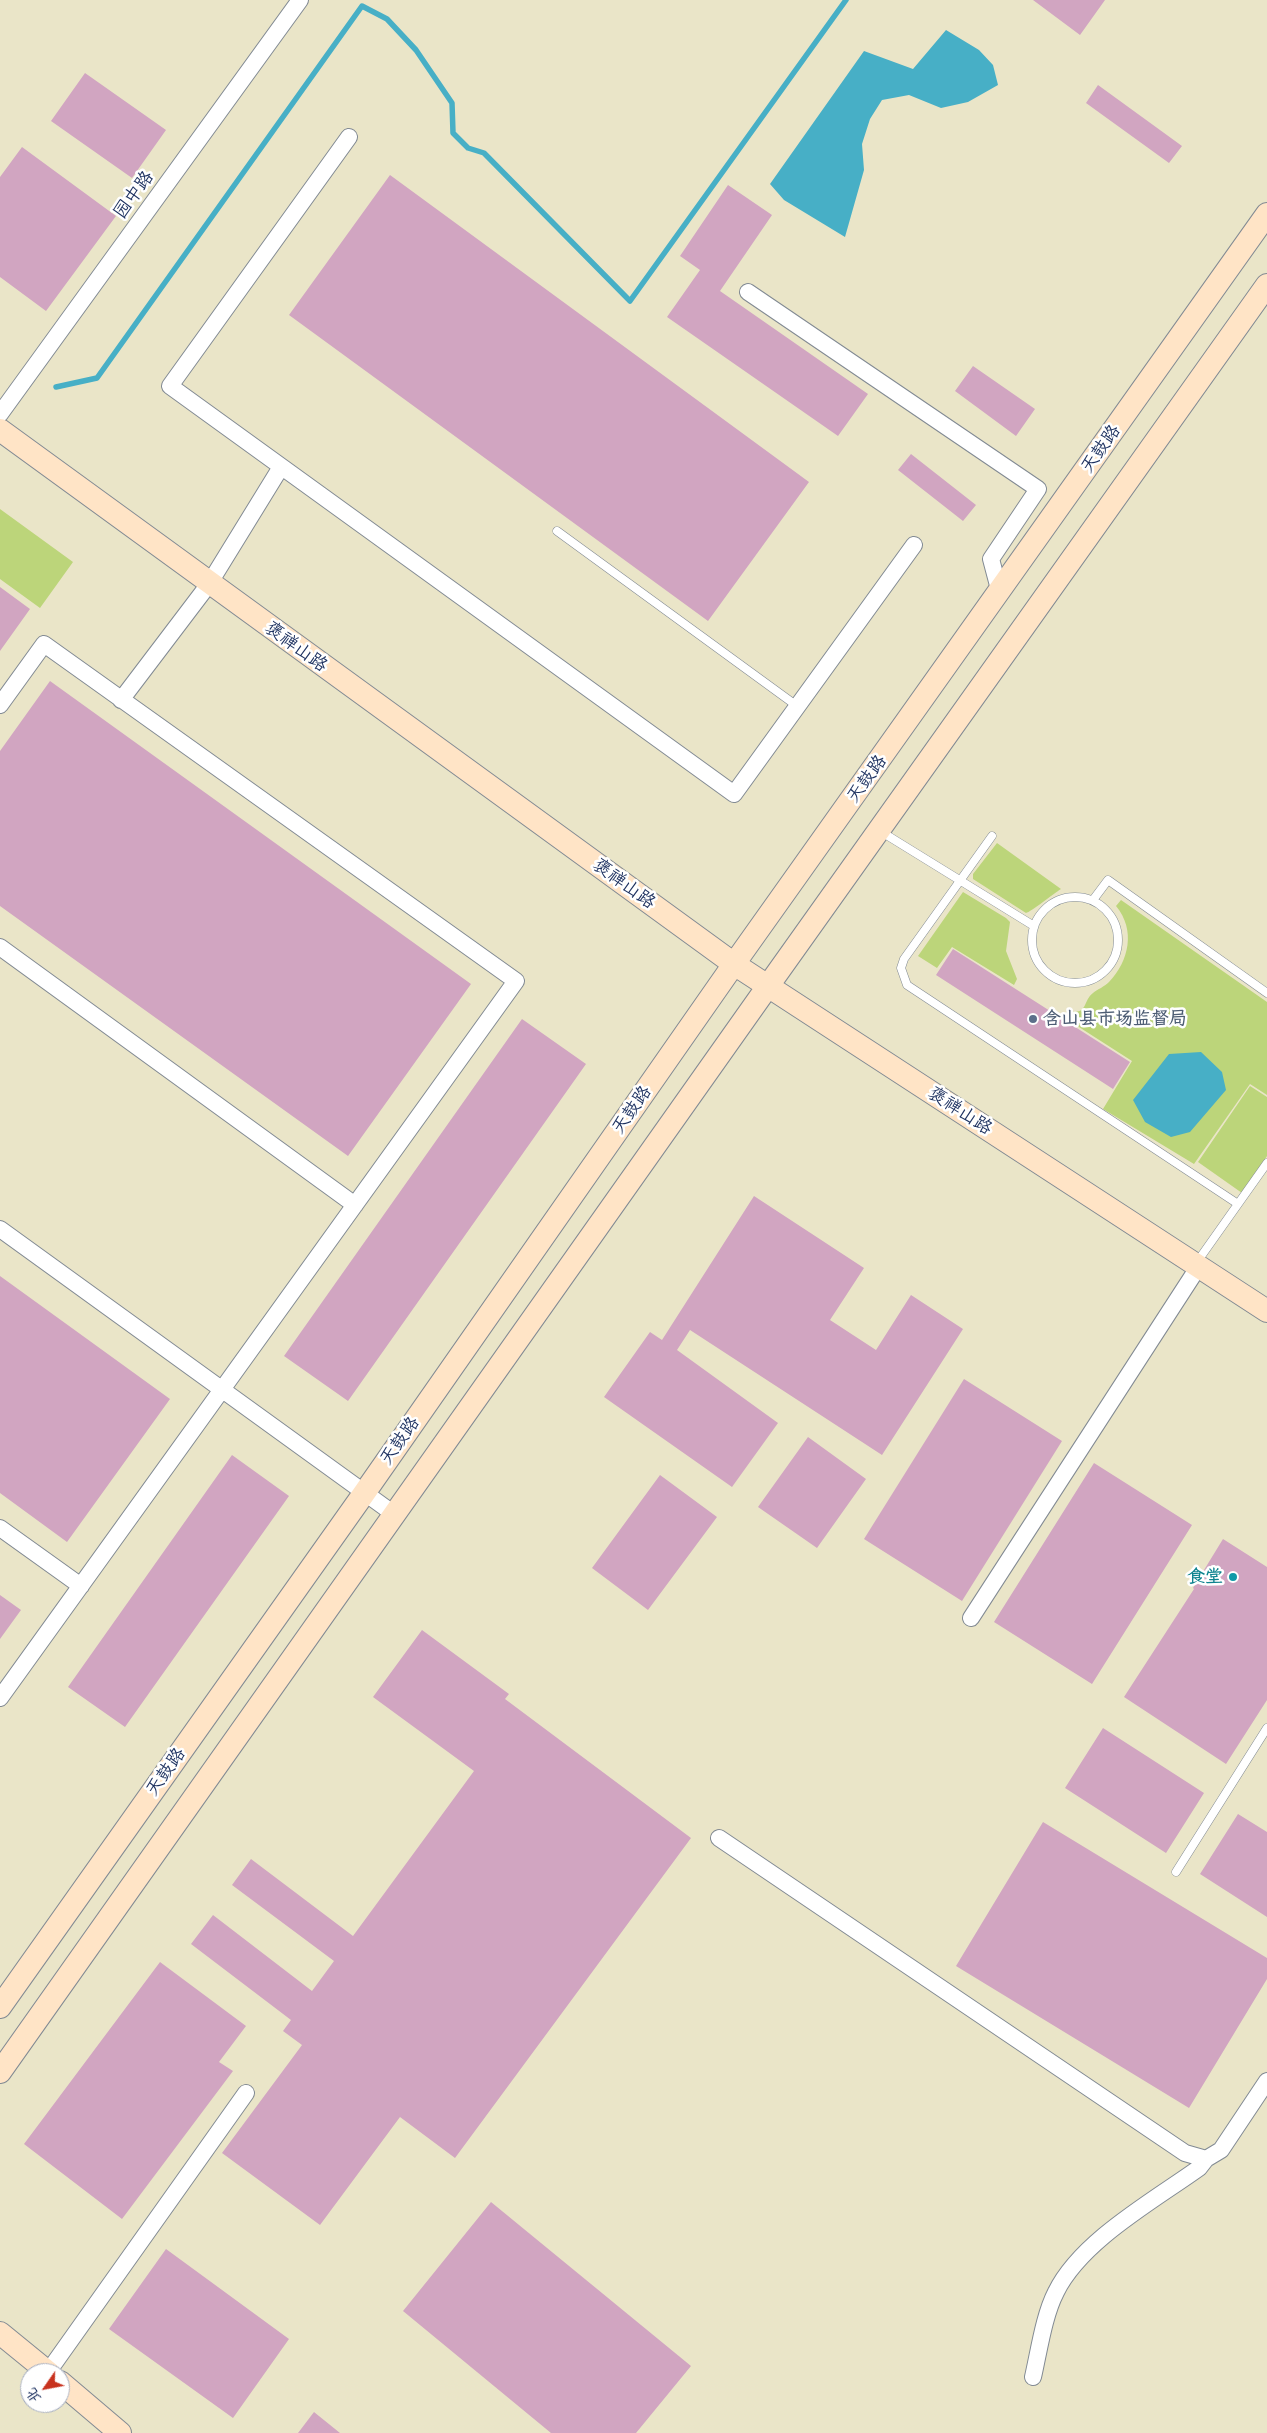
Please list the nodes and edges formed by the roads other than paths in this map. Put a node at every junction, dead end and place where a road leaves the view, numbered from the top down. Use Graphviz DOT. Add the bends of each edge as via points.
graph roads {
  1 [pos="300,0"];
  2 [pos="349,137"];
  3 [pos="1267,214"];
  4 [pos="1267,285"];
  5 [pos="748,292"];
  6 [pos="0,414"];
  7 [pos="0,430"];
  8 [pos="282,467"];
  9 [pos="557,530"];
  10 [pos="914,544"];
  11 [pos="209,584"];
  12 [pos="1000,593"];
  13 [pos="121,700"];
  14 [pos="0,705"];
  15 [pos="797,706"];
  16 [pos="880,831"];
  17 [pos="992,836"];
  18 [pos="961,880"];
  19 [pos="1093,900"];
  20 [pos="1034,926"];
  21 [pos="0,947"];
  22 [pos="734,964"];
  23 [pos="768,986"];
  24 [pos="1267,993"];
  25 [pos="1267,1163"];
  26 [pos="1238,1204"];
  27 [pos="355,1205"];
  28 [pos="0,1229"];
  29 [pos="1197,1265"];
  30 [pos="1267,1311"];
  31 [pos="222,1390"];
  32 [pos="365,1492"];
  33 [pos="394,1514"];
  34 [pos="0,1528"];
  35 [pos="81,1586"];
  36 [pos="971,1618"];
  37 [pos="0,1698"];
  38 [pos="1267,1728"];
  39 [pos="719,1838"];
  40 [pos="1176,1872"];
  41 [pos="0,2007"];
  42 [pos="0,2072"];
  43 [pos="1267,2081"];
  44 [pos="246,2093"];
  45 [pos="1206,2159"];
  46 [pos="0,2333"];
  47 [pos="36,2363"];
  48 [pos="61,2363"];
  49 [pos="1033,2377"];
  50 [pos="70,2391"];
  51 [pos="120,2433"];
  1 -- 6 [label="street, 园中路"];
  2 -- 8 [label="street" via="170,386"];
  3 -- 12 [label="main road, 天鼓路"];
  4 -- 16 [label="main road"];
  5 -- 12 [label="street" via="1038,489 991,559"];
  7 -- 11 [label="main road, 褒禅山路"];
  8 -- 11 [label="street"];
  8 -- 15 [label="street" via="734,794"];
  9 -- 15 [label="lane"];
  10 -- 15 [label="street"];
  11 -- 13 [label="street"];
  11 -- 22 [label="main road, 褒禅山路"];
  12 -- 22 [label="main road, 天鼓路"];
  13 -- 14 [label="street" via="44,644"];
  13 -- 27 [label="street" via="516,981"];
  16 -- 18 [label="lane"];
  16 -- 23 [label="main road"];
  17 -- 18 [label="lane"];
  18 -- 20 [label="lane"];
  18 -- 26 [label="lane" via="904,959 901,968 907,986"];
  19 -- 20 [label="lane" via="1079,896 1064,897 1051,903"];
  19 -- 20 [label="lane" via="1110,914 1118,933 1114,960 1094,979 1081,983 1067,982 1054,978 1042,968 1033,948"];
  19 -- 24 [label="lane" via="1108,880"];
  21 -- 27 [label="street"];
  22 -- 23 [label="main road, 褒禅山路"];
  22 -- 32 [label="main road, 天鼓路"];
  23 -- 29 [label="main road, 褒禅山路"];
  23 -- 33 [label="main road"];
  25 -- 26 [label="lane"];
  26 -- 29 [label="lane"];
  27 -- 31 [label="street"];
  28 -- 31 [label="street"];
  29 -- 30 [label="main road, 褒禅山路"];
  29 -- 36 [label="street"];
  31 -- 32 [label="street"];
  31 -- 35 [label="street"];
  32 -- 33 [label="street"];
  32 -- 41 [label="main road, 天鼓路"];
  33 -- 42 [label="main road"];
  34 -- 35 [label="street"];
  35 -- 37 [label="street"];
  38 -- 40 [label="lane"];
  39 -- 45 [label="street" via="1185,2153"];
  43 -- 45 [label="street" via="1221,2150"];
  44 -- 48 [label="street"];
  45 -- 49 [label="street" via="1199,2168 1094,2244 1072,2265 1055,2293"];
  46 -- 47 [label="main road"];
  50 -- 51 [label="main road"];
}
